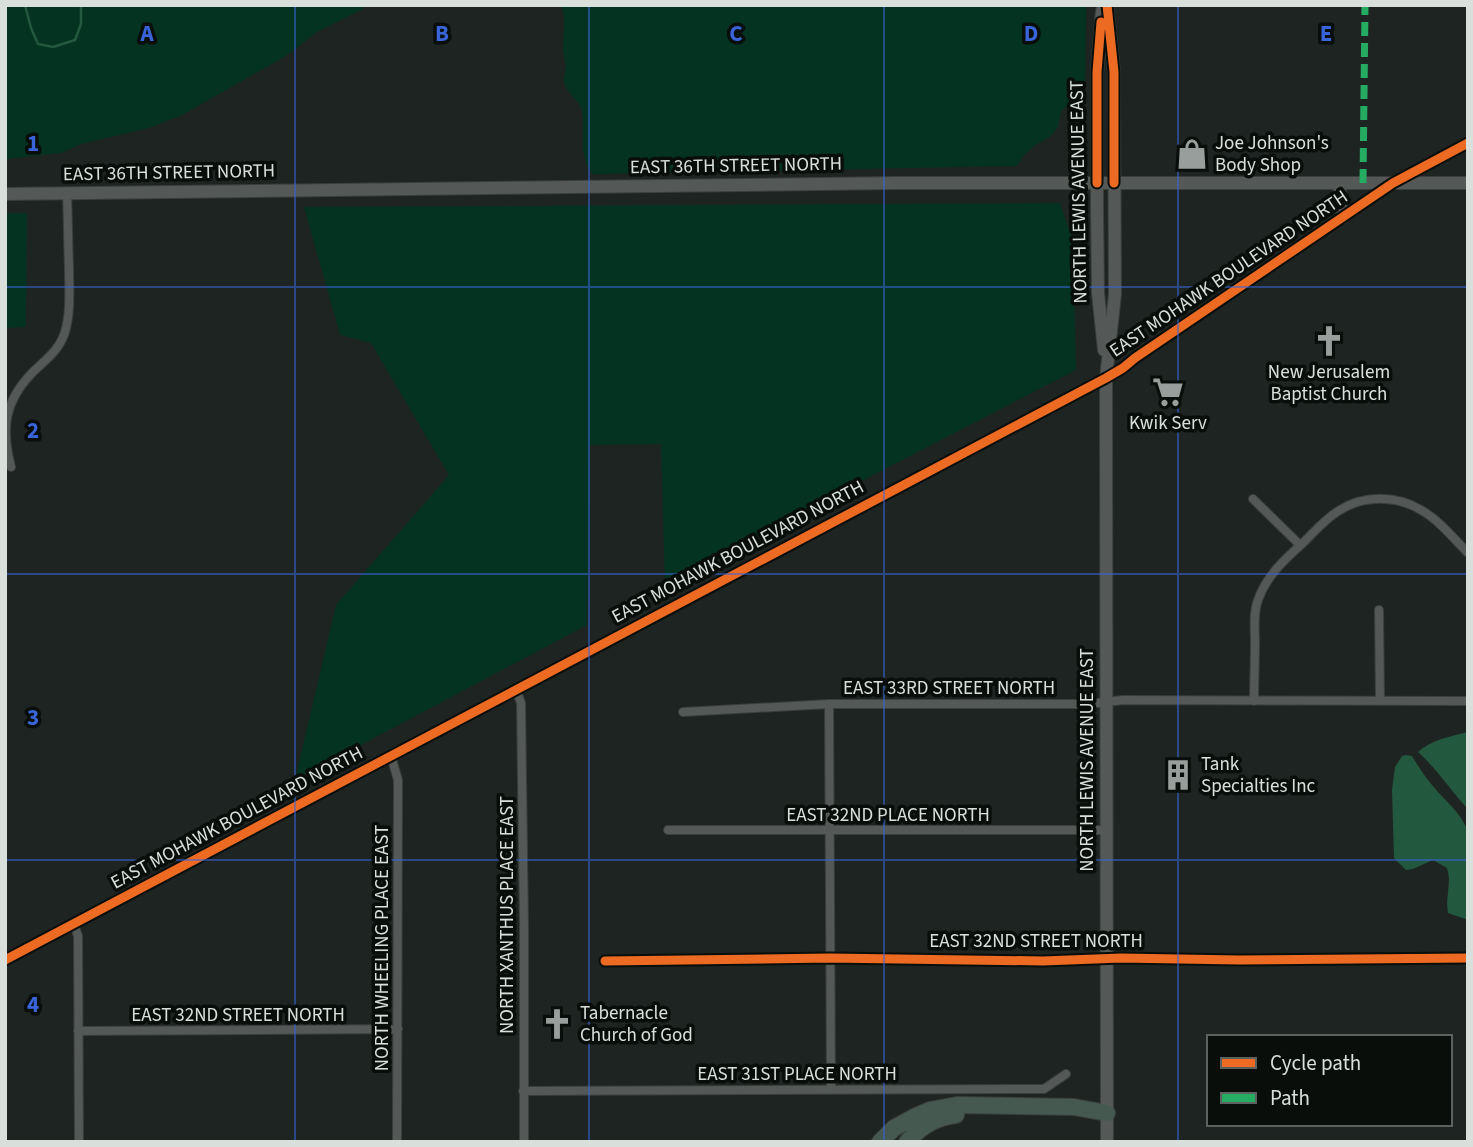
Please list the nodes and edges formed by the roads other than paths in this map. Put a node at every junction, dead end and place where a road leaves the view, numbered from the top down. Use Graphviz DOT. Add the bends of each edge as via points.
graph roads {
  1 [pos="1105,5"];
  2 [pos="1468,143"];
  3 [pos="1097,183"];
  4 [pos="1114,183"];
  5 [pos="1339,183"];
  6 [pos="1393,183"];
  7 [pos="1468,183"];
  8 [pos="5,194"];
  9 [pos="67,194"];
  10 [pos="1343,217"];
  11 [pos="1107,378"];
  12 [pos="11,467"];
  13 [pos="1253,499"];
  14 [pos="1468,539"];
  15 [pos="1300,545"];
  16 [pos="1461,546"];
  17 [pos="1468,553"];
  18 [pos="1379,610"];
  19 [pos="516,689"];
  20 [pos="1380,700"];
  21 [pos="1254,701"];
  22 [pos="1468,701"];
  23 [pos="1107,703"];
  24 [pos="829,704"];
  25 [pos="683,712"];
  26 [pos="391,756"];
  27 [pos="668,830"];
  28 [pos="1107,830"];
  29 [pos="829,831"];
  30 [pos="74,924"];
  31 [pos="830,958"];
  32 [pos="1107,958"];
  33 [pos="1468,958"];
  34 [pos="5,960"];
  35 [pos="605,961"];
  36 [pos="398,1029"];
  37 [pos="78,1031"];
  38 [pos="1066,1074"];
  39 [pos="831,1090"];
  40 [pos="523,1091"];
  41 [pos="1107,1113"];
  42 [pos="79,1142"];
  43 [pos="397,1142"];
  44 [pos="524,1142"];
  45 [pos="880,1142"];
  46 [pos="907,1142"];
  47 [pos="1107,1142"];
  1 -- 3 [label="main road, NORTH LEWIS AVENUE EAST" via="1097,72"];
  1 -- 4 [label="main road, NORTH LEWIS AVENUE EAST" via="1114,72"];
  2 -- 6 [label="street, EAST MOHAWK BOULEVARD NORTH"];
  3 -- 4 [label="main road, EAST 36TH STREET NORTH"];
  3 -- 9 [label="main road, EAST 36TH STREET NORTH"];
  3 -- 11 [label="main road, NORTH LEWIS AVENUE EAST" via="1098,293"];
  4 -- 5 [label="main road, EAST 36TH STREET NORTH"];
  4 -- 11 [label="main road, NORTH LEWIS AVENUE EAST" via="1115,294"];
  5 -- 6 [label="main road, EAST 36TH STREET NORTH"];
  5 -- 10 [label="main road"];
  6 -- 7 [label="main road, EAST 36TH STREET NORTH"];
  6 -- 10 [label="street, EAST MOHAWK BOULEVARD NORTH"];
  8 -- 9 [label="main road, EAST 36TH STREET NORTH"];
  9 -- 12 [label="street" via="66,330 9,407 6,447"];
  10 -- 11 [label="street, EAST MOHAWK BOULEVARD NORTH"];
  11 -- 19 [label="street, EAST MOHAWK BOULEVARD NORTH"];
  11 -- 23 [label="main road, NORTH LEWIS AVENUE EAST"];
  13 -- 15 [label="street"];
  14 -- 16 [label="street"];
  15 -- 16 [label="street" via="1338,511 1384,499 1421,510"];
  15 -- 21 [label="street" via="1267,581 1258,600"];
  16 -- 17 [label="street"];
  18 -- 20 [label="street"];
  19 -- 26 [label="street, EAST MOHAWK BOULEVARD NORTH"];
  19 -- 40 [label="street, NORTH XANTHUS PLACE EAST" via="521,703 523,797"];
  20 -- 21 [label="street, EAST 33RD STREET NORTH"];
  20 -- 22 [label="street, EAST 33RD STREET NORTH"];
  21 -- 23 [label="street, EAST 33RD STREET NORTH"];
  23 -- 24 [label="street, EAST 33RD STREET NORTH"];
  23 -- 28 [label="main road, NORTH LEWIS AVENUE EAST"];
  24 -- 25 [label="street, EAST 33RD STREET NORTH"];
  24 -- 29 [label="street"];
  26 -- 30 [label="street, EAST MOHAWK BOULEVARD NORTH"];
  26 -- 36 [label="street, NORTH WHEELING PLACE EAST" via="398,780"];
  27 -- 29 [label="street, EAST 32ND PLACE NORTH"];
  28 -- 29 [label="street, EAST 32ND PLACE NORTH"];
  28 -- 32 [label="main road, NORTH LEWIS AVENUE EAST"];
  29 -- 31 [label="street"];
  30 -- 34 [label="street, EAST MOHAWK BOULEVARD NORTH"];
  30 -- 37 [label="street" via="79,936"];
  31 -- 32 [label="street, EAST 32ND STREET NORTH"];
  31 -- 35 [label="street, EAST 32ND STREET NORTH"];
  31 -- 39 [label="street"];
  32 -- 33 [label="street, EAST 32ND STREET NORTH"];
  32 -- 41 [label="main road, NORTH LEWIS AVENUE EAST"];
  36 -- 37 [label="street, EAST 32ND STREET NORTH"];
  36 -- 43 [label="street, NORTH WHEELING PLACE EAST"];
  37 -- 42 [label="street"];
  38 -- 39 [label="street, EAST 31ST PLACE NORTH" via="1044,1089"];
  39 -- 40 [label="street, EAST 31ST PLACE NORTH"];
  40 -- 44 [label="street, NORTH XANTHUS PLACE EAST"];
  41 -- 45 [label="highway" via="1074,1107 957,1105 916,1116"];
  41 -- 46 [label="highway" via="951,1115 922,1127"];
  41 -- 47 [label="main road, NORTH LEWIS AVENUE EAST"];
}
